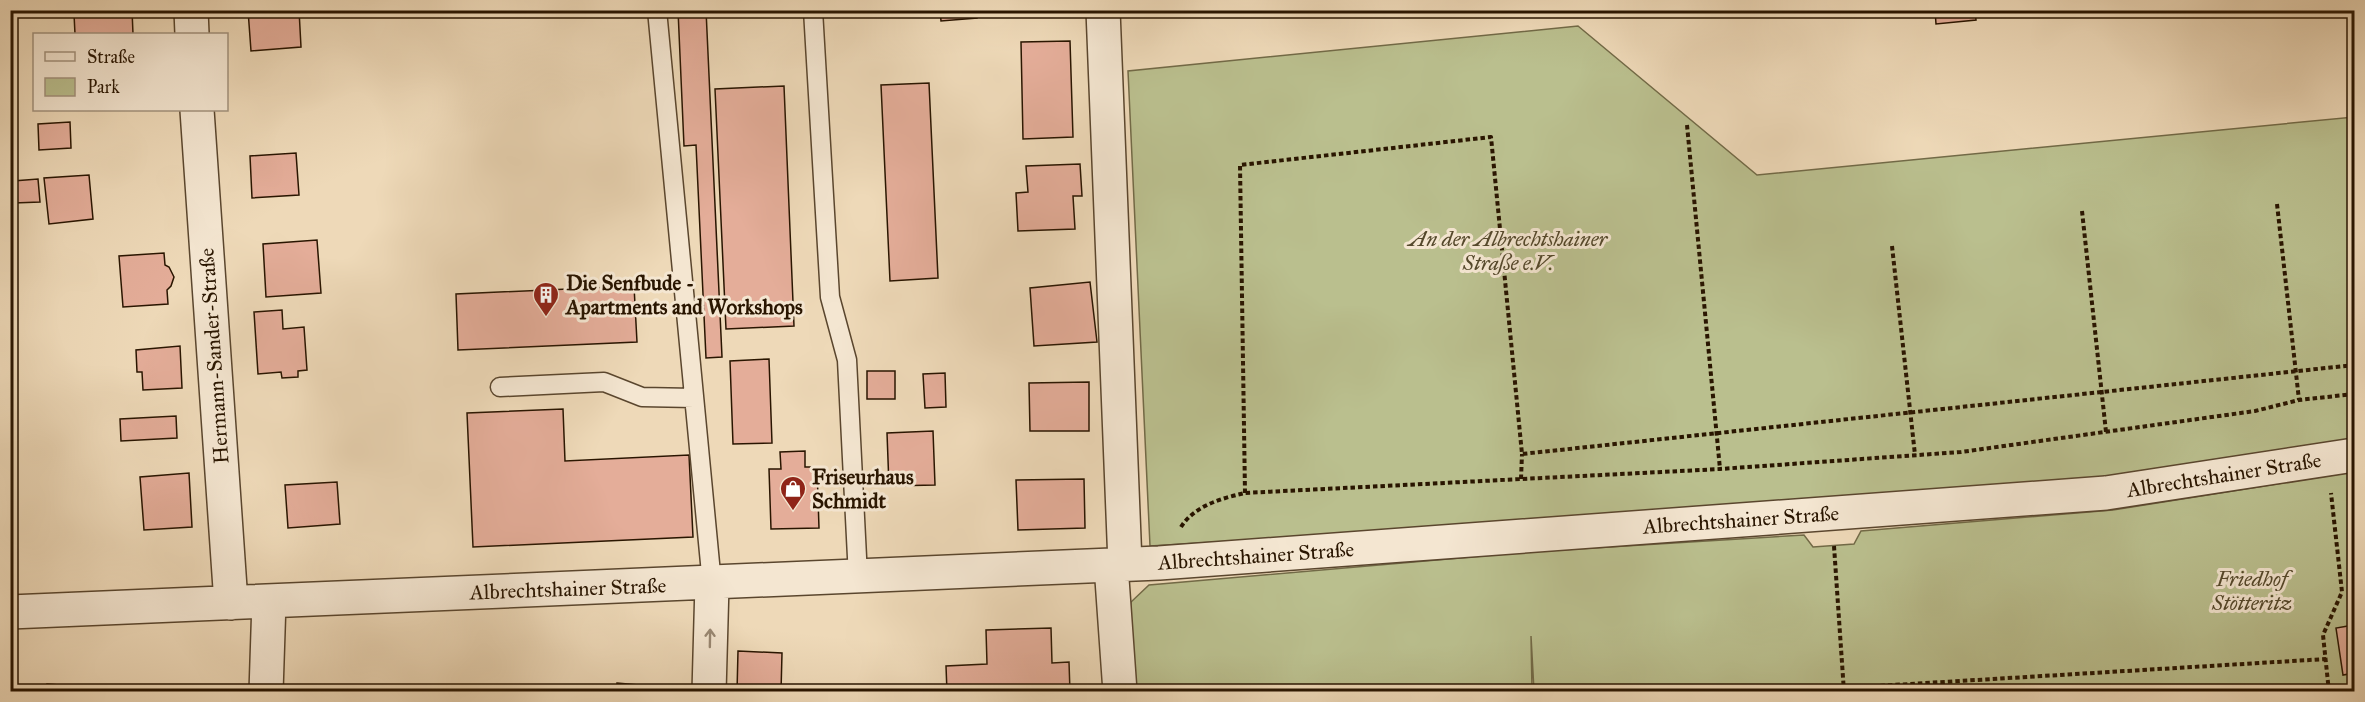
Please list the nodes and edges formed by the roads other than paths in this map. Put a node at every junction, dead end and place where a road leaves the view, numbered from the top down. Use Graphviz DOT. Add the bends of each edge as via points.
graph roads {
  1 [pos="191,10"];
  2 [pos="657,10"];
  3 [pos="813,10"];
  4 [pos="1103,10"];
  5 [pos="192,33"];
  6 [pos="197,111"];
  7 [pos="500,387"];
  8 [pos="694,398"];
  9 [pos="2341,457"];
  10 [pos="1118,565"];
  11 [pos="858,577"];
  12 [pos="712,584"];
  13 [pos="269,601"];
  14 [pos="231,603"];
  15 [pos="10,612"];
  16 [pos="266,692"];
  17 [pos="709,692"];
  18 [pos="1120,692"];
  1 -- 5 [label="street"];
  2 -- 8 [label="lane"];
  3 -- 11 [label="lane" via="830,297 847,360"];
  4 -- 10 [label="street"];
  6 -- 14 [label="street, Hermann-Sander-Straße"];
  7 -- 8 [label="lane" via="604,382 642,397"];
  8 -- 12 [label="lane"];
  9 -- 10 [label="street, Albrechtshainer Straße" via="2106,493"];
  10 -- 11 [label="street, Albrechtshainer Straße"];
  10 -- 18 [label="street"];
  11 -- 12 [label="street, Albrechtshainer Straße"];
  12 -- 13 [label="street, Albrechtshainer Straße"];
  17 -- 12 [label="street, one-way"];
  13 -- 14 [label="street, Albrechtshainer Straße"];
  13 -- 16 [label="street"];
  14 -- 15 [label="street, Albrechtshainer Straße"];
}
